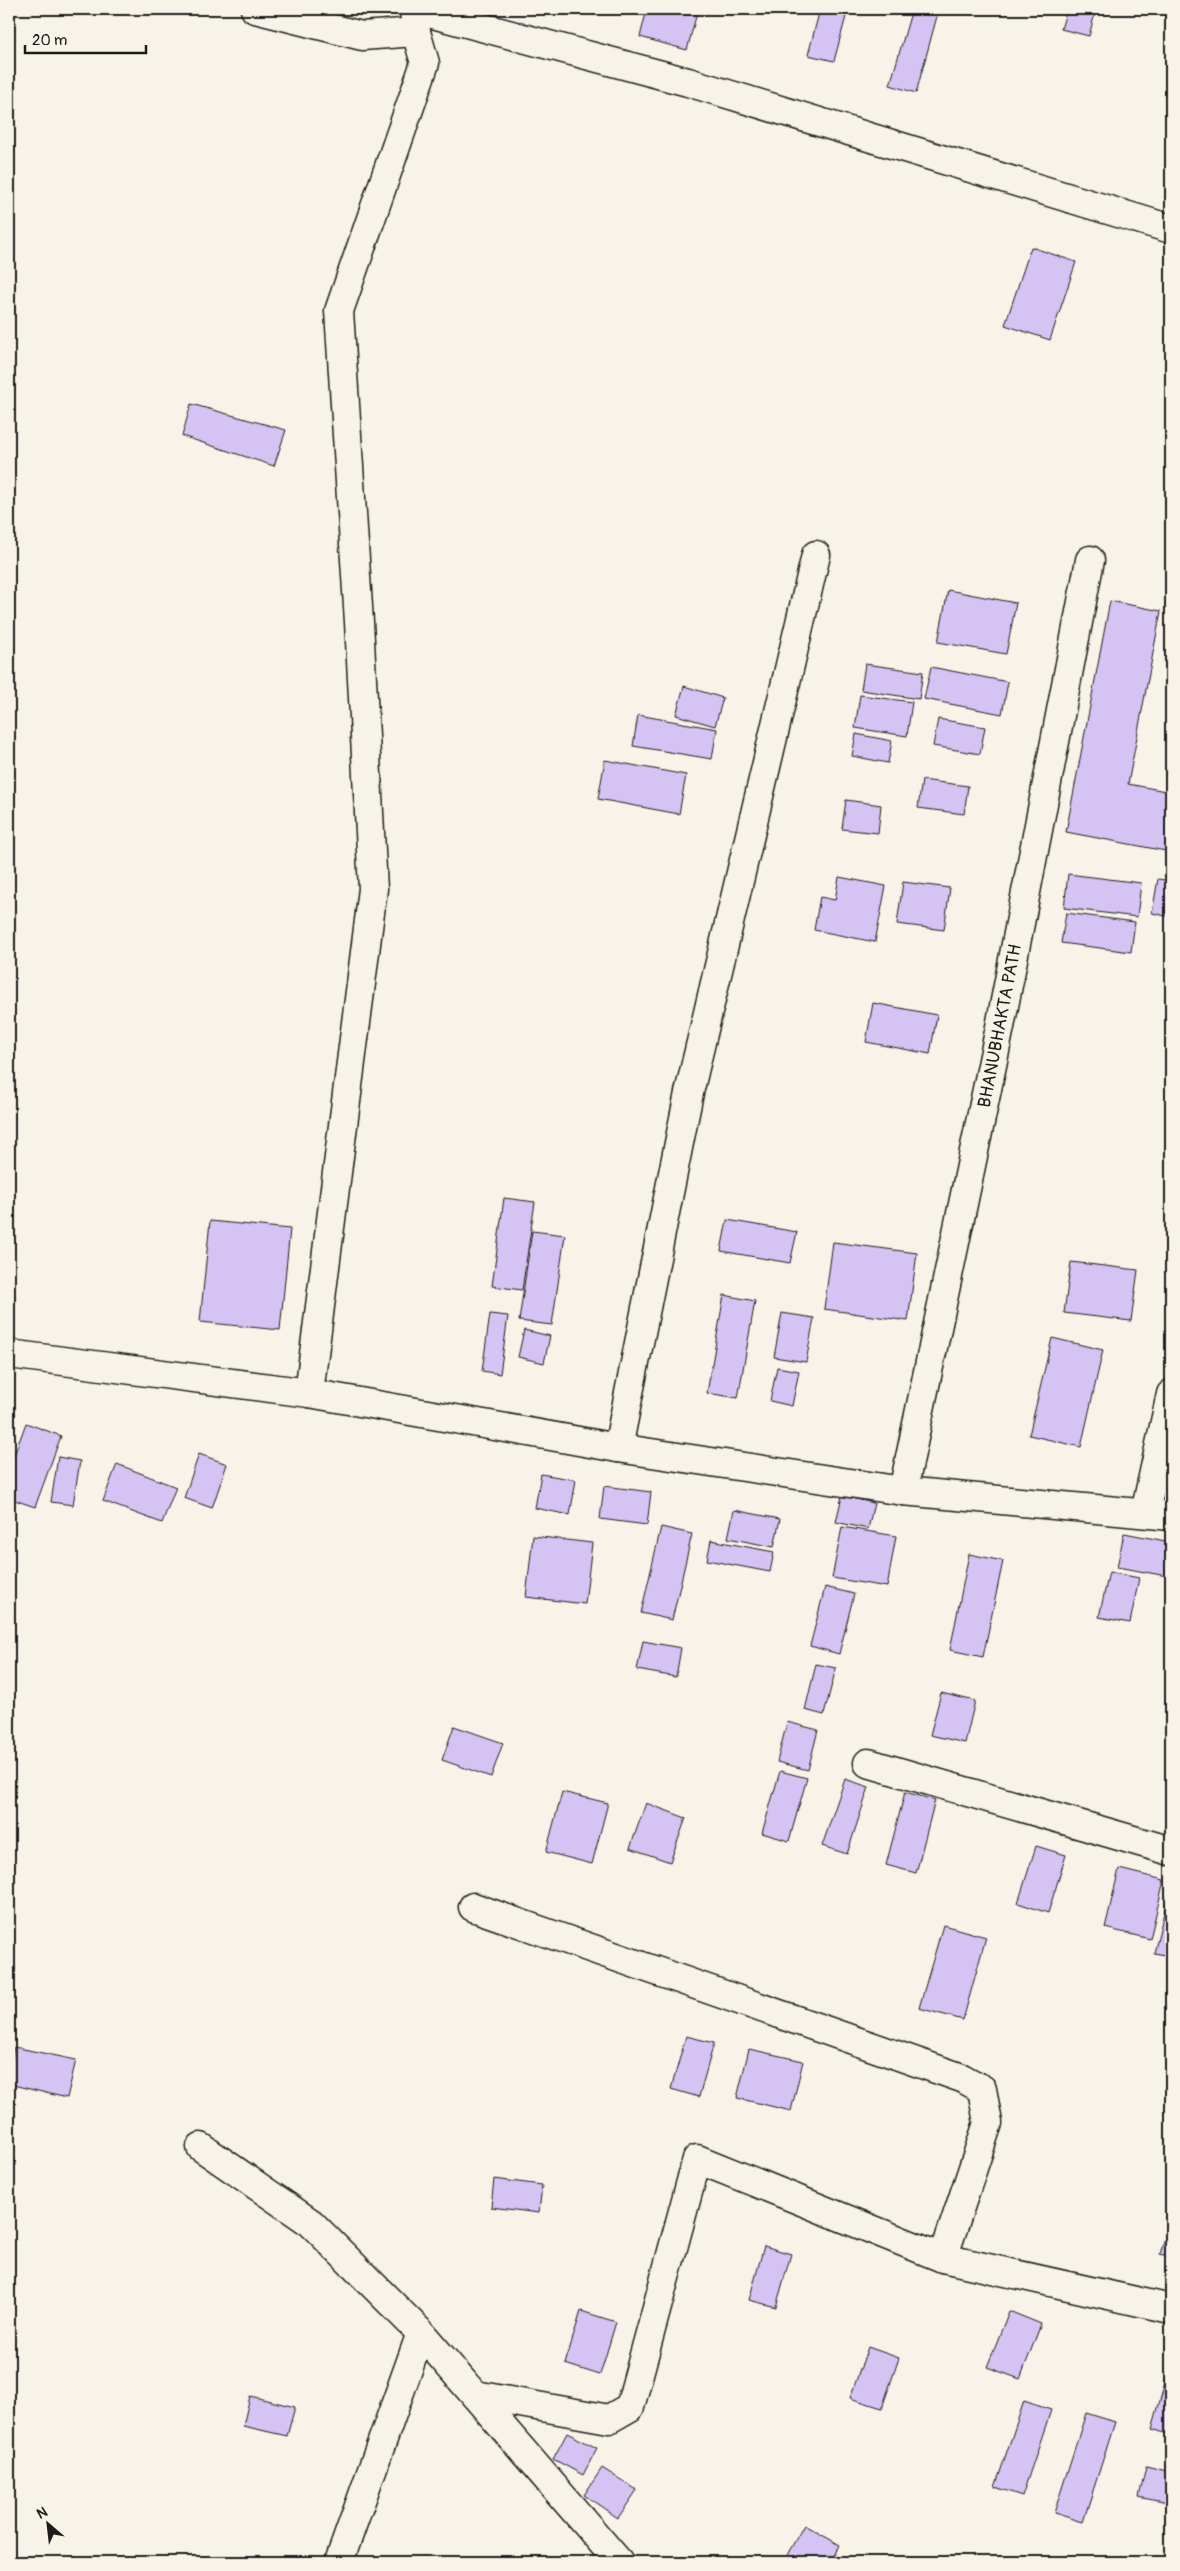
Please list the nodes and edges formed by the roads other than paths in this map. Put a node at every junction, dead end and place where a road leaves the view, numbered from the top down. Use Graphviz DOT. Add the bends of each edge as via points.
graph roads {
  1 [pos="255,9"];
  2 [pos="415,16"];
  3 [pos="1171,230"];
  4 [pos="816,555"];
  5 [pos="1090,560"];
  6 [pos="9,1354"];
  7 [pos="309,1393"];
  8 [pos="1171,1394"];
  9 [pos="618,1448"];
  10 [pos="903,1491"];
  11 [pos="1158,1515"];
  12 [pos="868,1763"];
  13 [pos="1171,1851"];
  14 [pos="473,1907"];
  15 [pos="201,2148"];
  16 [pos="943,2258"];
  17 [pos="1171,2310"];
  18 [pos="421,2333"];
  19 [pos="475,2396"];
  20 [pos="339,2562"];
  21 [pos="619,2562"];
  1 -- 2 [label="street" via="362,36"];
  2 -- 3 [label="street" via="688,82"];
  2 -- 7 [label="street" via="425,63 339,311 373,889"];
  4 -- 9 [label="street" via="689,1093"];
  5 -- 10 [label="street, BHANUBHAKTA PATH" via="1000,1026"];
  6 -- 7 [label="street"];
  7 -- 9 [label="street"];
  8 -- 11 [label="street"];
  9 -- 10 [label="street"];
  10 -- 11 [label="street"];
  12 -- 13 [label="street"];
  14 -- 16 [label="street" via="962,2078 982,2089 988,2123"];
  15 -- 18 [label="street" via="311,2222"];
  16 -- 17 [label="street"];
  16 -- 19 [label="street" via="697,2159 630,2406 610,2419"];
  18 -- 19 [label="street"];
  18 -- 20 [label="street"];
  19 -- 21 [label="street"];
}
